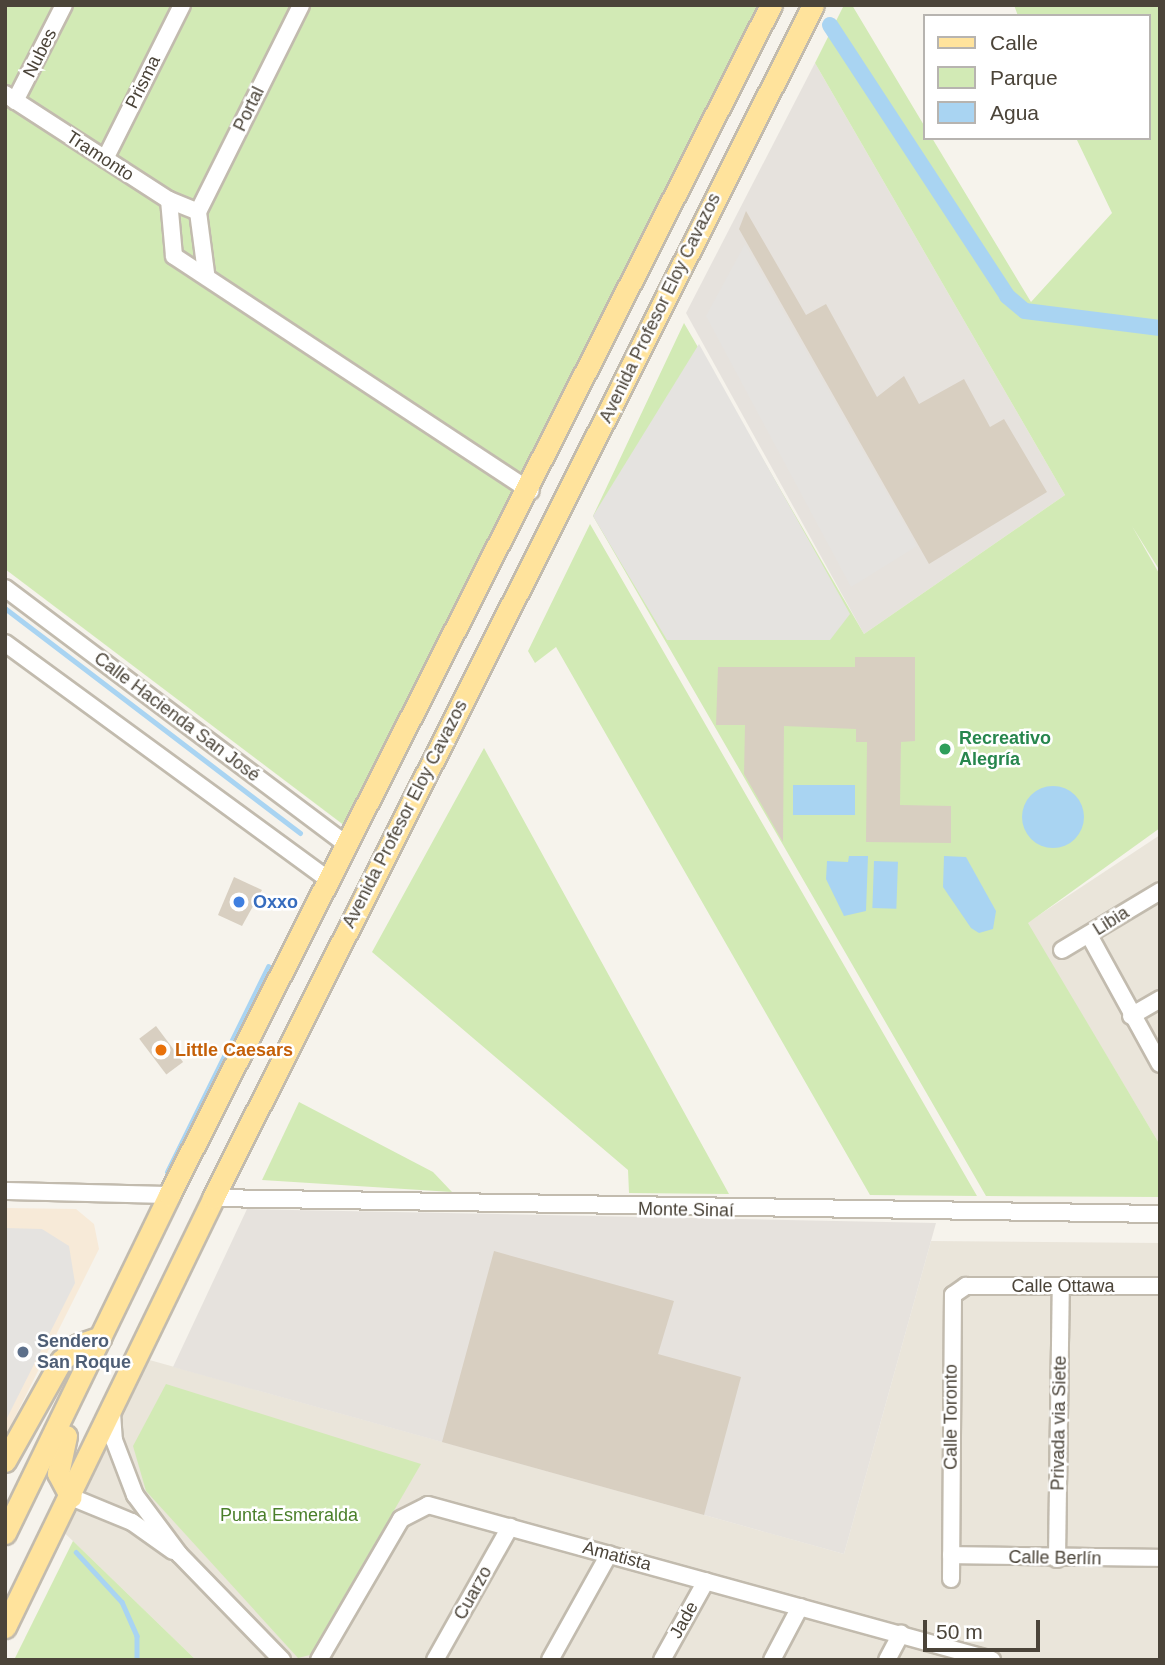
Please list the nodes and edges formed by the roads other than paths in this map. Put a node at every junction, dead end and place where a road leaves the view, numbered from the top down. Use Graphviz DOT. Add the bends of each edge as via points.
graph roads {
  1 [pos="64,5"];
  2 [pos="182,5"];
  3 [pos="301,5"];
  4 [pos="771,5"];
  5 [pos="813,5"];
  6 [pos="10,98"];
  7 [pos="105,159"];
  8 [pos="169,201"];
  9 [pos="198,212"];
  10 [pos="206,273"];
  11 [pos="635,283"];
  12 [pos="642,345"];
  13 [pos="597,357"];
  14 [pos="605,419"];
  15 [pos="530,491"];
  16 [pos="5,588"];
  17 [pos="5,643"];
  18 [pos="348,846"];
  19 [pos="330,881"];
  20 [pos="1160,891"];
  21 [pos="1089,935"];
  22 [pos="1062,950"];
  23 [pos="1160,999"];
  24 [pos="1131,1016"];
  25 [pos="1160,1064"];
  26 [pos="5,1191"];
  27 [pos="169,1195"];
  28 [pos="213,1198"];
  29 [pos="1160,1214"];
  30 [pos="966,1286"];
  31 [pos="1061,1286"];
  32 [pos="1160,1286"];
  33 [pos="101,1338"];
  34 [pos="70,1406"];
  35 [pos="112,1413"];
  36 [pos="5,1461"];
  37 [pos="71,1497"];
  38 [pos="510,1527"];
  39 [pos="5,1533"];
  40 [pos="178,1553"];
  41 [pos="609,1554"];
  42 [pos="951,1555"];
  43 [pos="1160,1558"];
  44 [pos="1057,1559"];
  45 [pos="951,1579"];
  46 [pos="706,1581"];
  47 [pos="800,1607"];
  48 [pos="5,1627"];
  49 [pos="901,1634"];
  50 [pos="282,1660"];
  51 [pos="319,1660"];
  52 [pos="435,1660"];
  53 [pos="550,1660"];
  54 [pos="662,1660"];
  55 [pos="772,1660"];
  56 [pos="887,1660"];
  57 [pos="992,1660"];
  1 -- 6 [label="street, Nubes"];
  2 -- 7 [label="street, Prisma"];
  3 -- 9 [label="street, Portal"];
  4 -- 11 [label="main road, Avenida Profesor Eloy Cavazos"];
  5 -- 12 [label="main road, Avenida Profesor Eloy Cavazos"];
  6 -- 7 [label="street, Tramonto"];
  7 -- 8 [label="street, Tramonto"];
  8 -- 9 [label="street, Tramonto"];
  8 -- 10 [label="street" via="174,256"];
  9 -- 10 [label="street"];
  10 -- 15 [label="street"];
  11 -- 12 [label="main road" via="622,337 628,345"];
  11 -- 13 [label="main road, Avenida Profesor Eloy Cavazos"];
  12 -- 14 [label="main road, Avenida Profesor Eloy Cavazos"];
  13 -- 14 [label="main road" via="614,371"];
  13 -- 15 [label="main road, Avenida Profesor Eloy Cavazos"];
  14 -- 28 [label="main road, Avenida Profesor Eloy Cavazos"];
  15 -- 18 [label="main road, Avenida Profesor Eloy Cavazos"];
  16 -- 18 [label="street, Calle Hacienda San José"];
  17 -- 19 [label="street"];
  18 -- 19 [label="main road, Avenida Profesor Eloy Cavazos"];
  19 -- 27 [label="main road, Avenida Profesor Eloy Cavazos"];
  20 -- 21 [label="street, Libia"];
  21 -- 22 [label="street, Libia"];
  21 -- 24 [label="street"];
  23 -- 24 [label="street"];
  24 -- 25 [label="street"];
  26 -- 27 [label="street"];
  27 -- 33 [label="main road, Avenida Profesor Eloy Cavazos"];
  28 -- 29 [label="street, Monte Sinaí"];
  28 -- 35 [label="main road, Avenida Profesor Eloy Cavazos"];
  30 -- 31 [label="street, Calle Ottawa"];
  30 -- 42 [label="street, Calle Toronto" via="951,1306"];
  31 -- 32 [label="street, Calle Ottawa"];
  31 -- 44 [label="street, Privada via Siete"];
  33 -- 34 [label="main road, Avenida Profesor Eloy Cavazos"];
  33 -- 36 [label="main road" via="78,1345 61,1361"];
  34 -- 37 [label="main road" via="58,1473"];
  34 -- 39 [label="main road, Avenida Profesor Eloy Cavazos"];
  35 -- 37 [label="main road, Avenida Profesor Eloy Cavazos"];
  35 -- 40 [label="street" via="127,1479"];
  37 -- 40 [label="street" via="132,1522"];
  37 -- 48 [label="main road, Avenida Profesor Eloy Cavazos"];
  38 -- 41 [label="street, Amatista"];
  38 -- 51 [label="street, Amatista" via="438,1507 413,1508"];
  38 -- 52 [label="street, Cuarzo"];
  40 -- 50 [label="street"];
  41 -- 46 [label="street, Amatista"];
  41 -- 53 [label="street"];
  42 -- 44 [label="street, Calle Berlín"];
  42 -- 45 [label="street, Calle Toronto"];
  43 -- 44 [label="street, Calle Berlín"];
  46 -- 47 [label="street, Amatista"];
  46 -- 54 [label="street, Jade"];
  47 -- 49 [label="street, Amatista"];
  47 -- 55 [label="street"];
  49 -- 56 [label="street"];
  49 -- 57 [label="street, Amatista"];
}
